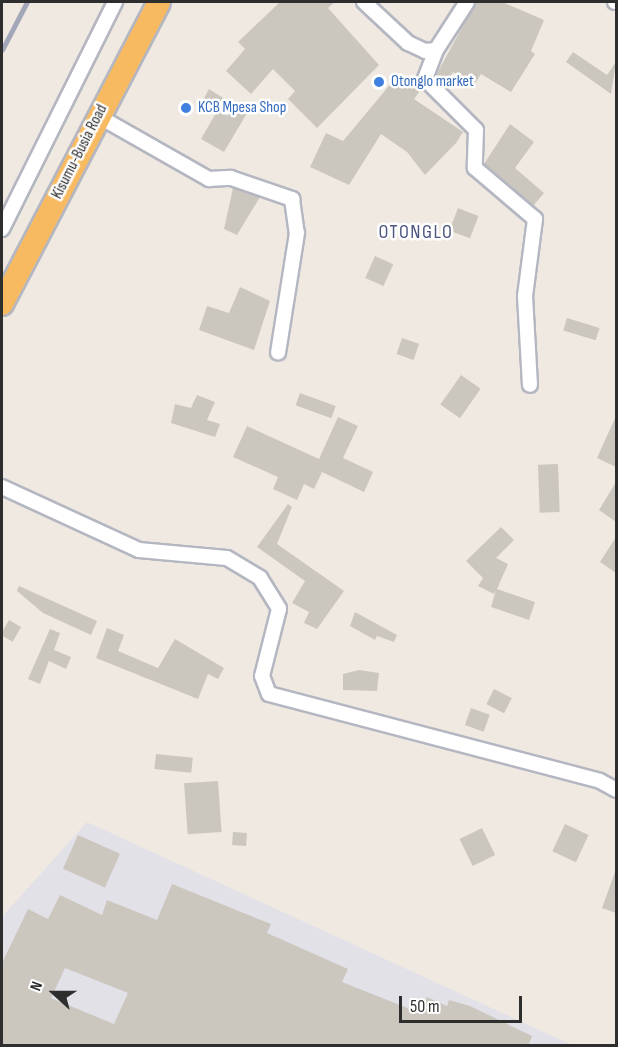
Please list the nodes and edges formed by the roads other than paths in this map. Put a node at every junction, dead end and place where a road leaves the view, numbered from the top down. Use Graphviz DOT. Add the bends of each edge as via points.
graph roads {
  1 [pos="115,2"];
  2 [pos="159,2"];
  3 [pos="364,2"];
  4 [pos="467,2"];
  5 [pos="436,50"];
  6 [pos="98,116"];
  7 [pos="2,229"];
  8 [pos="2,304"];
  9 [pos="278,353"];
  10 [pos="530,385"];
  11 [pos="2,487"];
  12 [pos="616,790"];
  1 -- 7 [label="street"];
  2 -- 6 [label="highway, Kisumu-Busia Road"];
  3 -- 5 [label="street" via="408,43"];
  4 -- 5 [label="street"];
  5 -- 10 [label="street" via="425,79 476,130 475,168 535,219 525,297"];
  6 -- 8 [label="highway, Kisumu-Busia Road"];
  6 -- 9 [label="street" via="209,179 231,178 292,199 297,233"];
  11 -- 12 [label="street" via="139,550 227,558 260,578 279,609 262,676 269,694 600,781"];
}
